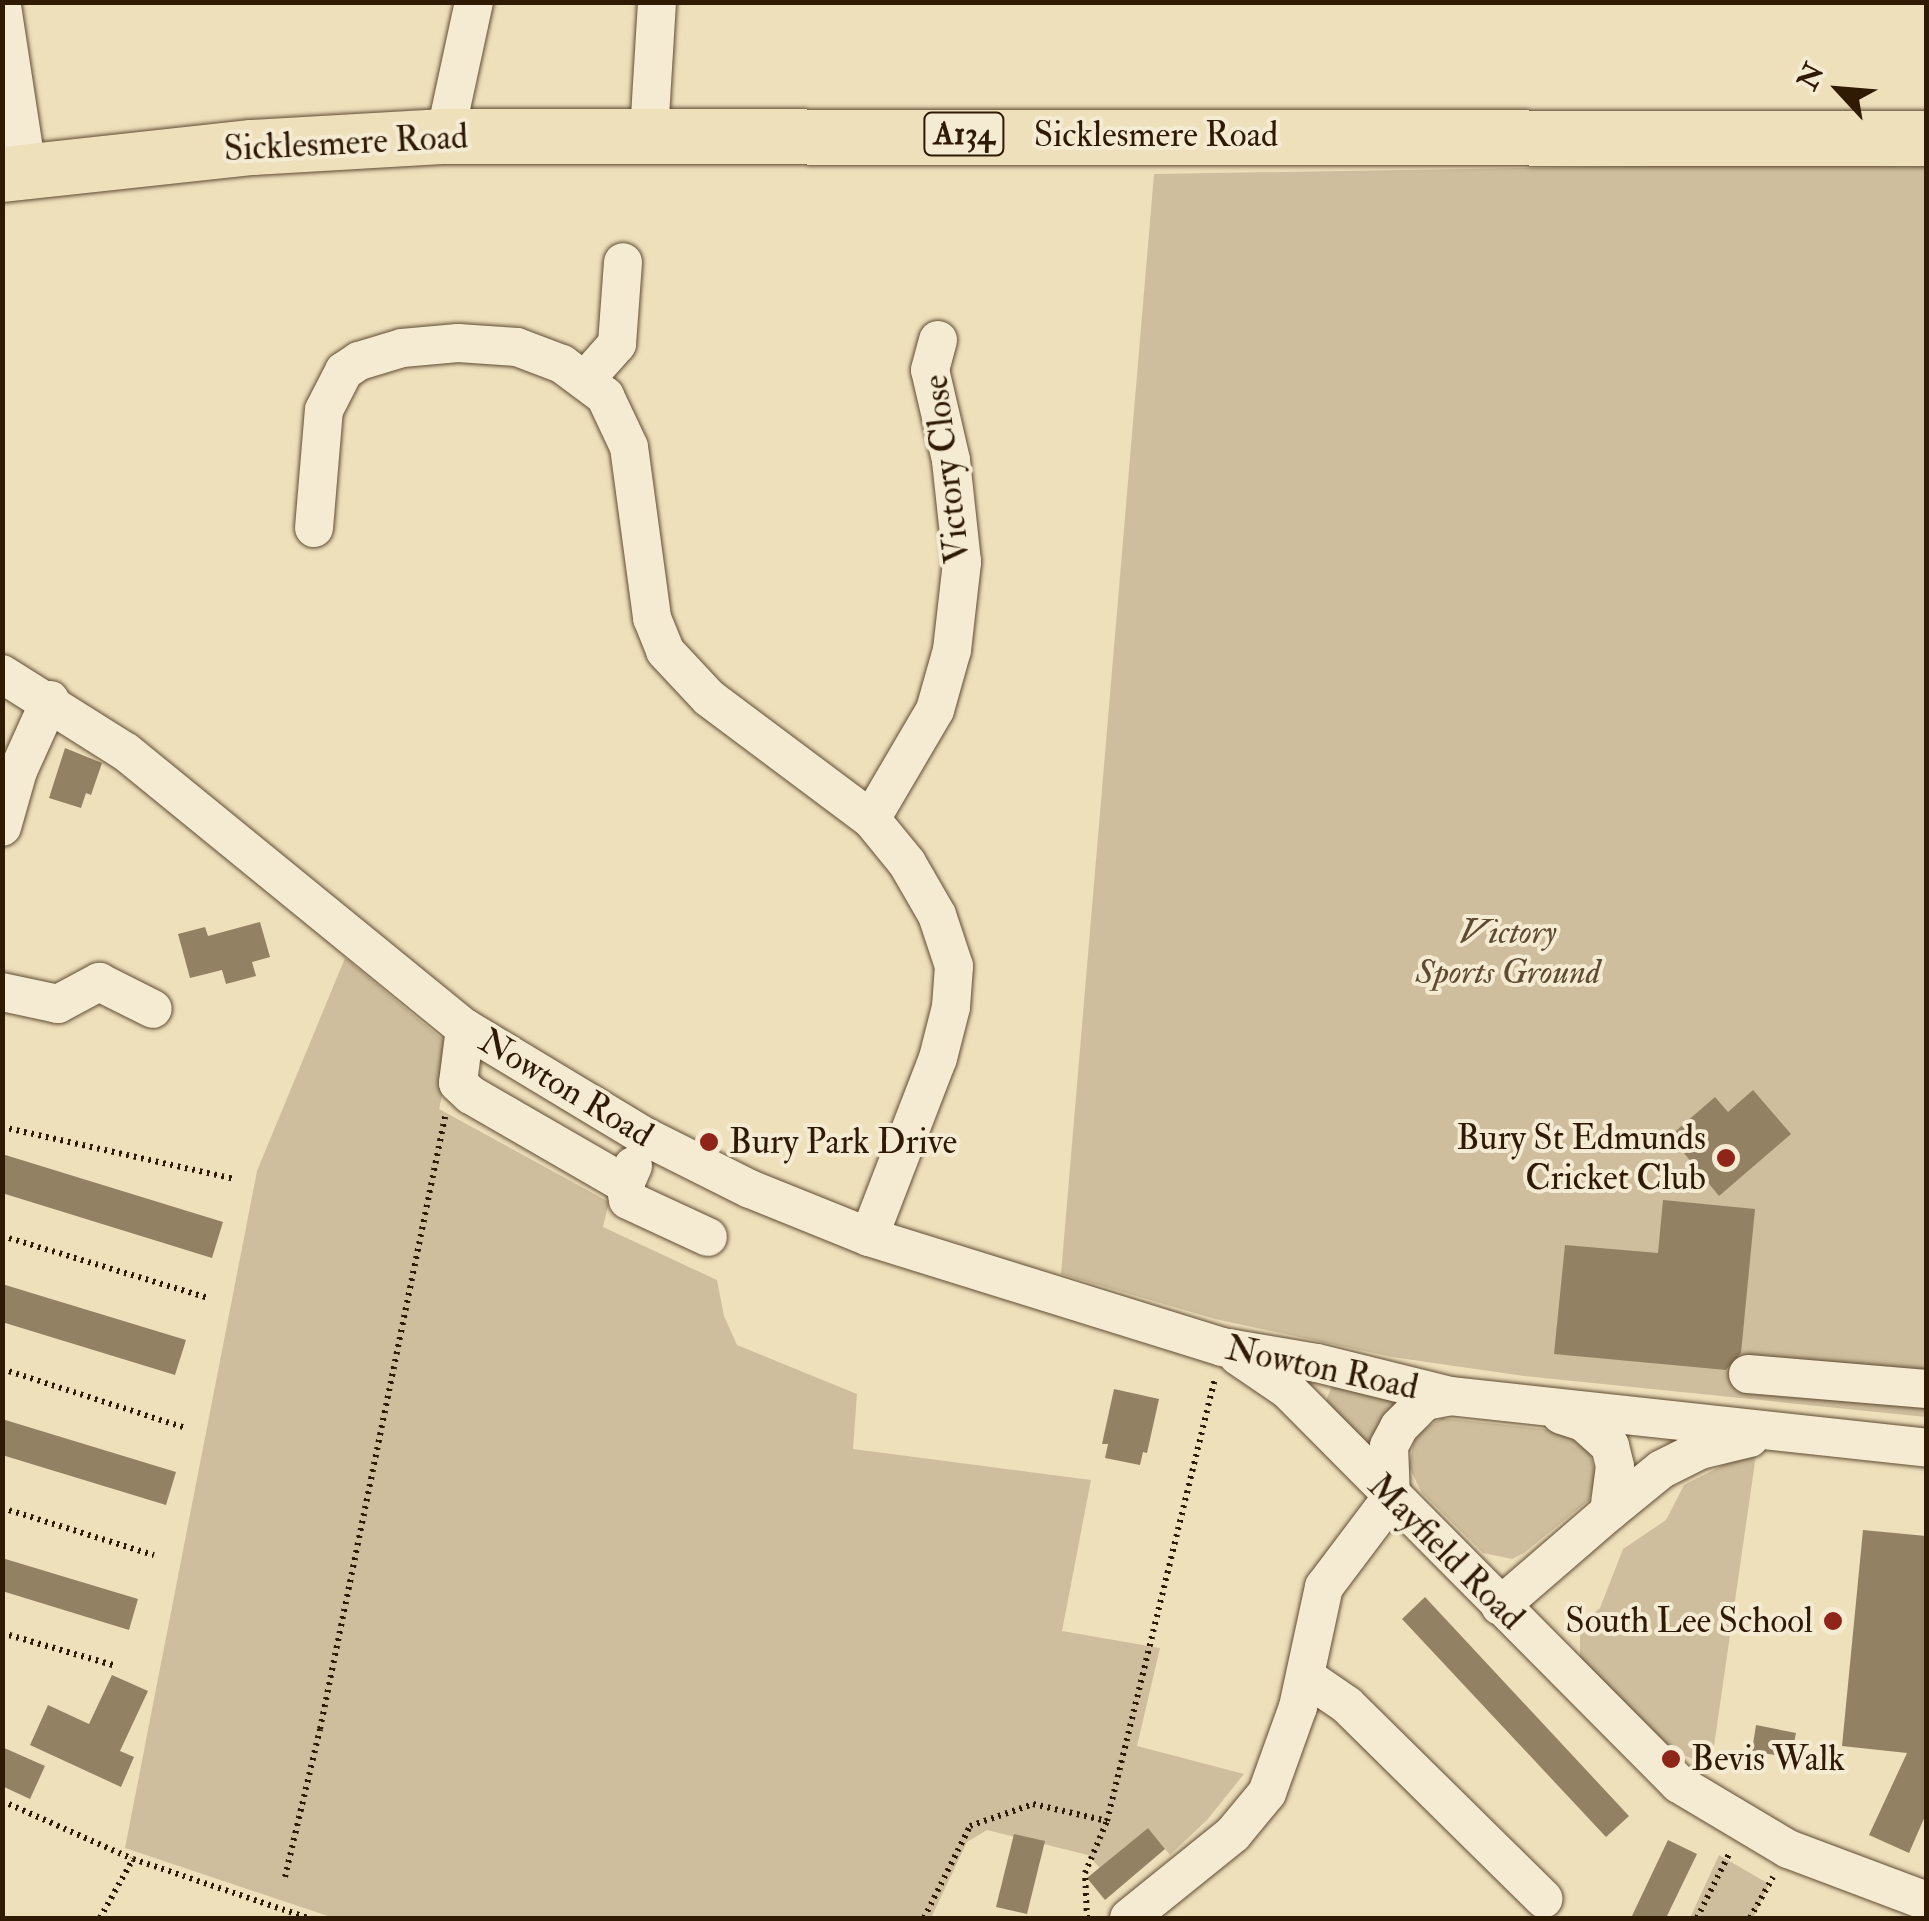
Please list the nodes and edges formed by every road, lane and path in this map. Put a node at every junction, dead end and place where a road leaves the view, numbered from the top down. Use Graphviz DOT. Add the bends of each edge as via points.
graph roads {
  1 [pos="20,2"];
  2 [pos="474,2"];
  3 [pos="657,2"];
  4 [pos="2,5"];
  5 [pos="649,133"];
  6 [pos="445,136"];
  7 [pos="1926,138"];
  8 [pos="15,172"];
  9 [pos="623,262"];
  10 [pos="938,340"];
  11 [pos="586,379"];
  12 [pos="314,528"];
  13 [pos="2,674"];
  14 [pos="50,700"];
  15 [pos="3,808"];
  16 [pos="871,819"];
  17 [pos="2,992"];
  18 [pos="153,1009"];
  19 [pos="465,1028"];
  20 [pos="458,1083"];
  21 [pos="2,1127"];
  22 [pos="646,1137"];
  23 [pos="235,1180"];
  24 [pos="625,1184"];
  25 [pos="2,1236"];
  26 [pos="708,1237"];
  27 [pos="869,1238"];
  28 [pos="209,1298"];
  29 [pos="1222,1348"];
  30 [pos="2,1370"];
  31 [pos="1748,1374"];
  32 [pos="1926,1389"];
  33 [pos="1450,1396"];
  34 [pos="1534,1408"];
  35 [pos="186,1428"];
  36 [pos="1778,1434"];
  37 [pos="1926,1448"];
  38 [pos="1391,1498"];
  39 [pos="2,1508"];
  40 [pos="1609,1512"];
  41 [pos="154,1555"];
  42 [pos="1500,1606"];
  43 [pos="2,1633"];
  44 [pos="116,1666"];
  45 [pos="1306,1677"];
  46 [pos="2,1801"];
  47 [pos="1107,1821"];
  48 [pos="1743,1826"];
  49 [pos="1788,1849"];
  50 [pos="133,1859"];
  51 [pos="284,1877"];
  52 [pos="1544,1899"];
  53 [pos="1926,1902"];
  54 [pos="100,1918"];
  55 [pos="308,1918"];
  56 [pos="924,1918"];
  57 [pos="1086,1918"];
  58 [pos="1129,1918"];
  59 [pos="1697,1918"];
  60 [pos="1750,1918"];
  1 -- 4 [label="street, Sicklesmere Road"];
  2 -- 6 [label="street"];
  3 -- 5 [label="street"];
  4 -- 8 [label="street, Sicklesmere Road"];
  5 -- 6 [label="highway, Sicklesmere Road / A134"];
  5 -- 7 [label="highway, Sicklesmere Road / A134"];
  6 -- 8 [label="highway, Sicklesmere Road / A134" via="252,146"];
  9 -- 11 [label="street" via="617,344"];
  10 -- 16 [label="street, Victory Close" via="930,370 951,460 962,562 952,650 935,710"];
  11 -- 12 [label="street" via="517,347 458,343 402,348 359,361 344,370 324,410 332,491"];
  11 -- 16 [label="street" via="604,396 629,447 652,618 665,651 710,698"];
  13 -- 14 [label="street, Nowton Road"];
  14 -- 15 [label="street"];
  14 -- 19 [label="street, Nowton Road" via="142,764"];
  16 -- 27 [label="street" via="937,915 954,966 952,1007 938,1058"];
  17 -- 18 [label="street" via="58,1004 98,982"];
  19 -- 20 [label="street"];
  19 -- 22 [label="street, Nowton Road"];
  20 -- 24 [label="street"];
  20 -- 51 [label="path" via="442,1132"];
  21 -- 23 [label="path"];
  22 -- 24 [label="street"];
  22 -- 27 [label="street, Nowton Road"];
  24 -- 26 [label="street" via="628,1200"];
  25 -- 28 [label="path"];
  27 -- 29 [label="street, Nowton Road"];
  29 -- 33 [label="street, Nowton Road" via="1318,1363"];
  29 -- 38 [label="street, Mayfield Road" via="1288,1390"];
  29 -- 47 [label="path"];
  30 -- 35 [label="path"];
  31 -- 32 [label="street"];
  33 -- 34 [label="street, Nowton Road"];
  33 -- 38 [label="street, Nowton Road" via="1425,1401 1388,1446"];
  34 -- 36 [label="street, Nowton Road"];
  34 -- 40 [label="street, Nowton Road" via="1583,1422 1610,1446 1615,1466"];
  36 -- 37 [label="street, Nowton Road"];
  36 -- 40 [label="street, Nowton Road" via="1700,1450 1662,1469"];
  38 -- 42 [label="street, Mayfield Road"];
  38 -- 45 [label="street" via="1324,1587"];
  39 -- 41 [label="path"];
  40 -- 42 [label="street, Nowton Road"];
  42 -- 48 [label="street, Mayfield Road" via="1679,1784"];
  43 -- 44 [label="path"];
  45 -- 52 [label="street" via="1347,1705"];
  45 -- 58 [label="street" via="1268,1793 1254,1813"];
  46 -- 50 [label="path"];
  47 -- 56 [label="path" via="1033,1804 970,1826"];
  47 -- 57 [label="path" via="1085,1873"];
  48 -- 49 [label="street, Mayfield Road"];
  48 -- 59 [label="path"];
  49 -- 53 [label="street, Mayfield Road"];
  49 -- 60 [label="path"];
  50 -- 54 [label="path"];
  50 -- 55 [label="path"];
}
